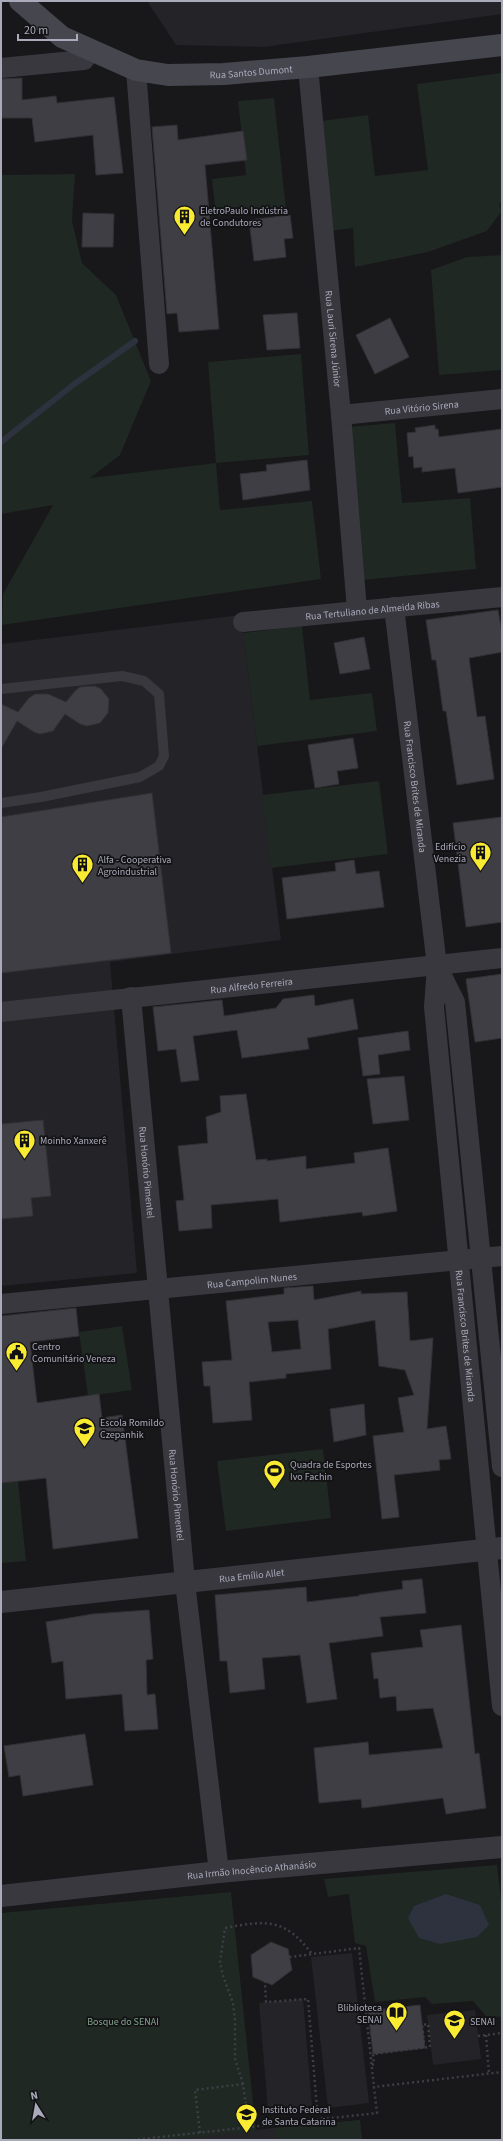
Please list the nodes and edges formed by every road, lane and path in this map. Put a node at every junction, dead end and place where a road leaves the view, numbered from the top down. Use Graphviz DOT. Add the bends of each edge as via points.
graph roads {
  1 [pos="20,1"];
  2 [pos="502,45"];
  3 [pos="91,50"];
  4 [pos="308,67"];
  5 [pos="1,68"];
  6 [pos="136,70"];
  7 [pos="159,364"];
  8 [pos="502,399"];
  9 [pos="341,415"];
  10 [pos="502,597"];
  11 [pos="394,607"];
  12 [pos="357,610"];
  13 [pos="243,622"];
  14 [pos="1,689"];
  15 [pos="1,803"];
  16 [pos="502,958"];
  17 [pos="437,966"];
  18 [pos="131,997"];
  19 [pos="1,1012"];
  20 [pos="462,1069"];
  21 [pos="440,1071"];
  22 [pos="471,1157"];
  23 [pos="449,1158"];
  24 [pos="502,1256"];
  25 [pos="481,1258"];
  26 [pos="459,1260"];
  27 [pos="158,1288"];
  28 [pos="1,1304"];
  29 [pos="492,1369"];
  30 [pos="470,1372"];
  31 [pos="499,1434"];
  32 [pos="476,1437"];
  33 [pos="502,1466"];
  34 [pos="495,1549"];
  35 [pos="185,1582"];
  36 [pos="1,1602"];
  37 [pos="500,1672"];
  38 [pos="502,1706"];
  39 [pos="502,1847"];
  40 [pos="219,1872"];
  41 [pos="1,1896"];
  42 [pos="312,1954"];
  43 [pos="502,2033"];
  44 [pos="486,2035"];
  45 [pos="478,2036"];
  46 [pos="420,2048"];
  47 [pos="372,2054"];
  48 [pos="502,2072"];
  49 [pos="489,2074"];
  50 [pos="243,2084"];
  51 [pos="374,2087"];
  52 [pos="322,2119"];
  53 [pos="249,2127"];
  54 [pos="200,2133"];
  55 [pos="133,2140"];
  1 -- 3 [label="main road, Rua Santos Dumont" via="62,37"];
  2 -- 4 [label="main road, Rua Santos Dumont"];
  3 -- 5 [label="street" via="84,60"];
  3 -- 6 [label="main road, Rua Santos Dumont"];
  4 -- 6 [label="main road, Rua Santos Dumont" via="168,75"];
  4 -- 9 [label="street, Rua Lauri Sirena Júnior"];
  6 -- 7 [label="street"];
  8 -- 9 [label="street, Rua Vitório Sirena"];
  9 -- 12 [label="street, Rua Lauri Sirena Júnior"];
  10 -- 11 [label="street, Rua Tertuliano de Almeida Ribas"];
  11 -- 12 [label="street, Rua Tertuliano de Almeida Ribas"];
  11 -- 17 [label="street, Rua Francisco Brites de Miranda"];
  12 -- 13 [label="street, Rua Tertuliano de Almeida Ribas"];
  14 -- 15 [label="lane" via="122,676 144,681 159,694 164,756 159,766 140,777"];
  16 -- 17 [label="street, Rua Alfredo Ferreira"];
  17 -- 18 [label="street, Rua Alfredo Ferreira"];
  17 -- 20 [label="street, Rua Francisco Brites de Miranda" via="456,1002"];
  17 -- 21 [label="street, Rua Francisco Brites de Miranda" via="434,1007"];
  18 -- 19 [label="street, Rua Alfredo Ferreira"];
  18 -- 27 [label="street, Rua Honório Pimentel"];
  20 -- 21 [label="street"];
  20 -- 22 [label="street, Rua Francisco Brites de Miranda"];
  21 -- 23 [label="street, Rua Francisco Brites de Miranda"];
  22 -- 23 [label="street"];
  22 -- 25 [label="street, Rua Francisco Brites de Miranda"];
  23 -- 26 [label="street, Rua Francisco Brites de Miranda"];
  24 -- 25 [label="street, Rua Campolim Nunes"];
  25 -- 26 [label="street, Rua Campolim Nunes"];
  25 -- 29 [label="street, Rua Francisco Brites de Miranda"];
  26 -- 27 [label="street, Rua Campolim Nunes"];
  26 -- 30 [label="street, Rua Francisco Brites de Miranda"];
  27 -- 28 [label="street, Rua Campolim Nunes"];
  27 -- 35 [label="street, Rua Honório Pimentel"];
  29 -- 30 [label="street"];
  29 -- 31 [label="street, Rua Francisco Brites de Miranda"];
  30 -- 32 [label="street, Rua Francisco Brites de Miranda"];
  31 -- 32 [label="street"];
  31 -- 33 [label="street, Rua Francisco Brites de Miranda"];
  32 -- 34 [label="street, Rua Francisco Brites de Miranda"];
  34 -- 35 [label="street, Rua Emílio Allet"];
  34 -- 37 [label="street, Rua Francisco Brites de Miranda"];
  35 -- 36 [label="street, Rua Emílio Allet"];
  35 -- 40 [label="street, Rua Honório Pimentel"];
  37 -- 38 [label="street, Rua Francisco Brites de Miranda"];
  39 -- 40 [label="street, Rua Irmão Inocêncio Athanásio"];
  40 -- 41 [label="street, Rua Irmão Inocêncio Athanásio"];
  42 -- 47 [label="path" via="359,1948"];
  42 -- 50 [label="path" via="300,1937 280,1925 254,1922 225,1928 220,1962 226,1988 233,2003 235,2059"];
  42 -- 52 [label="path" via="290,1958 265,1982 266,2002 308,1999 317,2108 322,2112"];
  43 -- 44 [label="path"];
  44 -- 45 [label="path"];
  44 -- 49 [label="path"];
  46 -- 46 [label="path" via="419,2041 424,2041 422,2025 428,2024 430,2047"];
  46 -- 47 [label="path"];
  47 -- 51 [label="path"];
  48 -- 49 [label="path"];
  49 -- 51 [label="path"];
  50 -- 53 [label="path"];
  50 -- 54 [label="path" via="195,2090"];
  51 -- 52 [label="path" via="377,2113"];
  52 -- 53 [label="path"];
  53 -- 54 [label="path"];
  54 -- 55 [label="path"];
}
